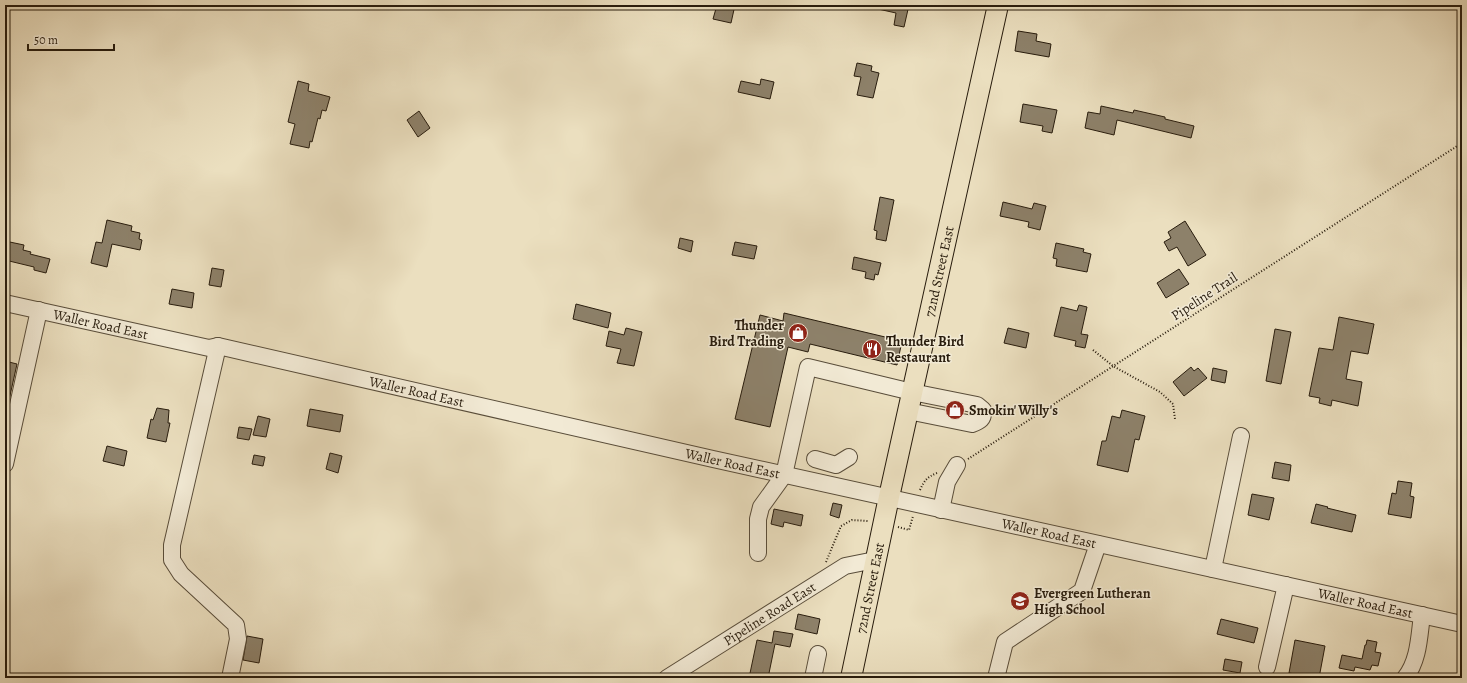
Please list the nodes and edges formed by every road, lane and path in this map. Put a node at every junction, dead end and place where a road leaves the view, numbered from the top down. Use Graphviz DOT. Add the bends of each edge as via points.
graph roads {
  1 [pos="998,5"];
  2 [pos="1462,143"];
  3 [pos="5,303"];
  4 [pos="39,310"];
  5 [pos="218,346"];
  6 [pos="1093,350"];
  7 [pos="1113,366"];
  8 [pos="910,401"];
  9 [pos="1174,419"];
  10 [pos="1242,436"];
  11 [pos="850,457"];
  12 [pos="815,459"];
  13 [pos="5,464"];
  14 [pos="957,465"];
  15 [pos="784,475"];
  16 [pos="889,497"];
  17 [pos="941,510"];
  18 [pos="912,520"];
  19 [pos="901,528"];
  20 [pos="1098,544"];
  21 [pos="758,553"];
  22 [pos="875,560"];
  23 [pos="1213,569"];
  24 [pos="1286,585"];
  25 [pos="1422,615"];
  26 [pos="1462,624"];
  27 [pos="818,654"];
  28 [pos="1268,668"];
  29 [pos="230,678"];
  30 [pos="667,678"];
  31 [pos="813,678"];
  32 [pos="851,678"];
  33 [pos="996,678"];
  34 [pos="1405,678"];
  1 -- 8 [label="main road, 72nd Street East"];
  2 -- 7 [label="path, Pipeline Trail"];
  3 -- 4 [label="street, Waller Road East"];
  4 -- 5 [label="street, Waller Road East" via="209,348"];
  4 -- 13 [label="street"];
  5 -- 15 [label="street, Waller Road East"];
  5 -- 29 [label="street" via="172,545 172,560 181,574 236,625 238,639"];
  6 -- 7 [label="path"];
  7 -- 9 [label="path" via="1160,392 1173,404"];
  7 -- 14 [label="path, Pipeline Trail"];
  8 -- 15 [label="street" via="808,367"];
  8 -- 16 [label="main road, 72nd Street East"];
  10 -- 23 [label="street"];
  11 -- 12 [label="street" via="836,465"];
  14 -- 17 [label="street" via="947,482"];
  15 -- 16 [label="street, Waller Road East"];
  15 -- 21 [label="street" via="761,507 758,519"];
  16 -- 17 [label="street, Waller Road East"];
  16 -- 22 [label="main road, 72nd Street East"];
  17 -- 20 [label="street, Waller Road East"];
  18 -- 19 [label="path" via="909,530"];
  20 -- 23 [label="street, Waller Road East"];
  20 -- 33 [label="street" via="1082,591 1005,642"];
  22 -- 30 [label="street, Pipeline Road East" via="845,566"];
  22 -- 32 [label="main road, 72nd Street East"];
  23 -- 24 [label="street, Waller Road East"];
  24 -- 25 [label="street, Waller Road East"];
  24 -- 28 [label="street"];
  25 -- 26 [label="street, Waller Road East"];
  25 -- 34 [label="street" via="1413,667"];
  27 -- 31 [label="street"];
}
